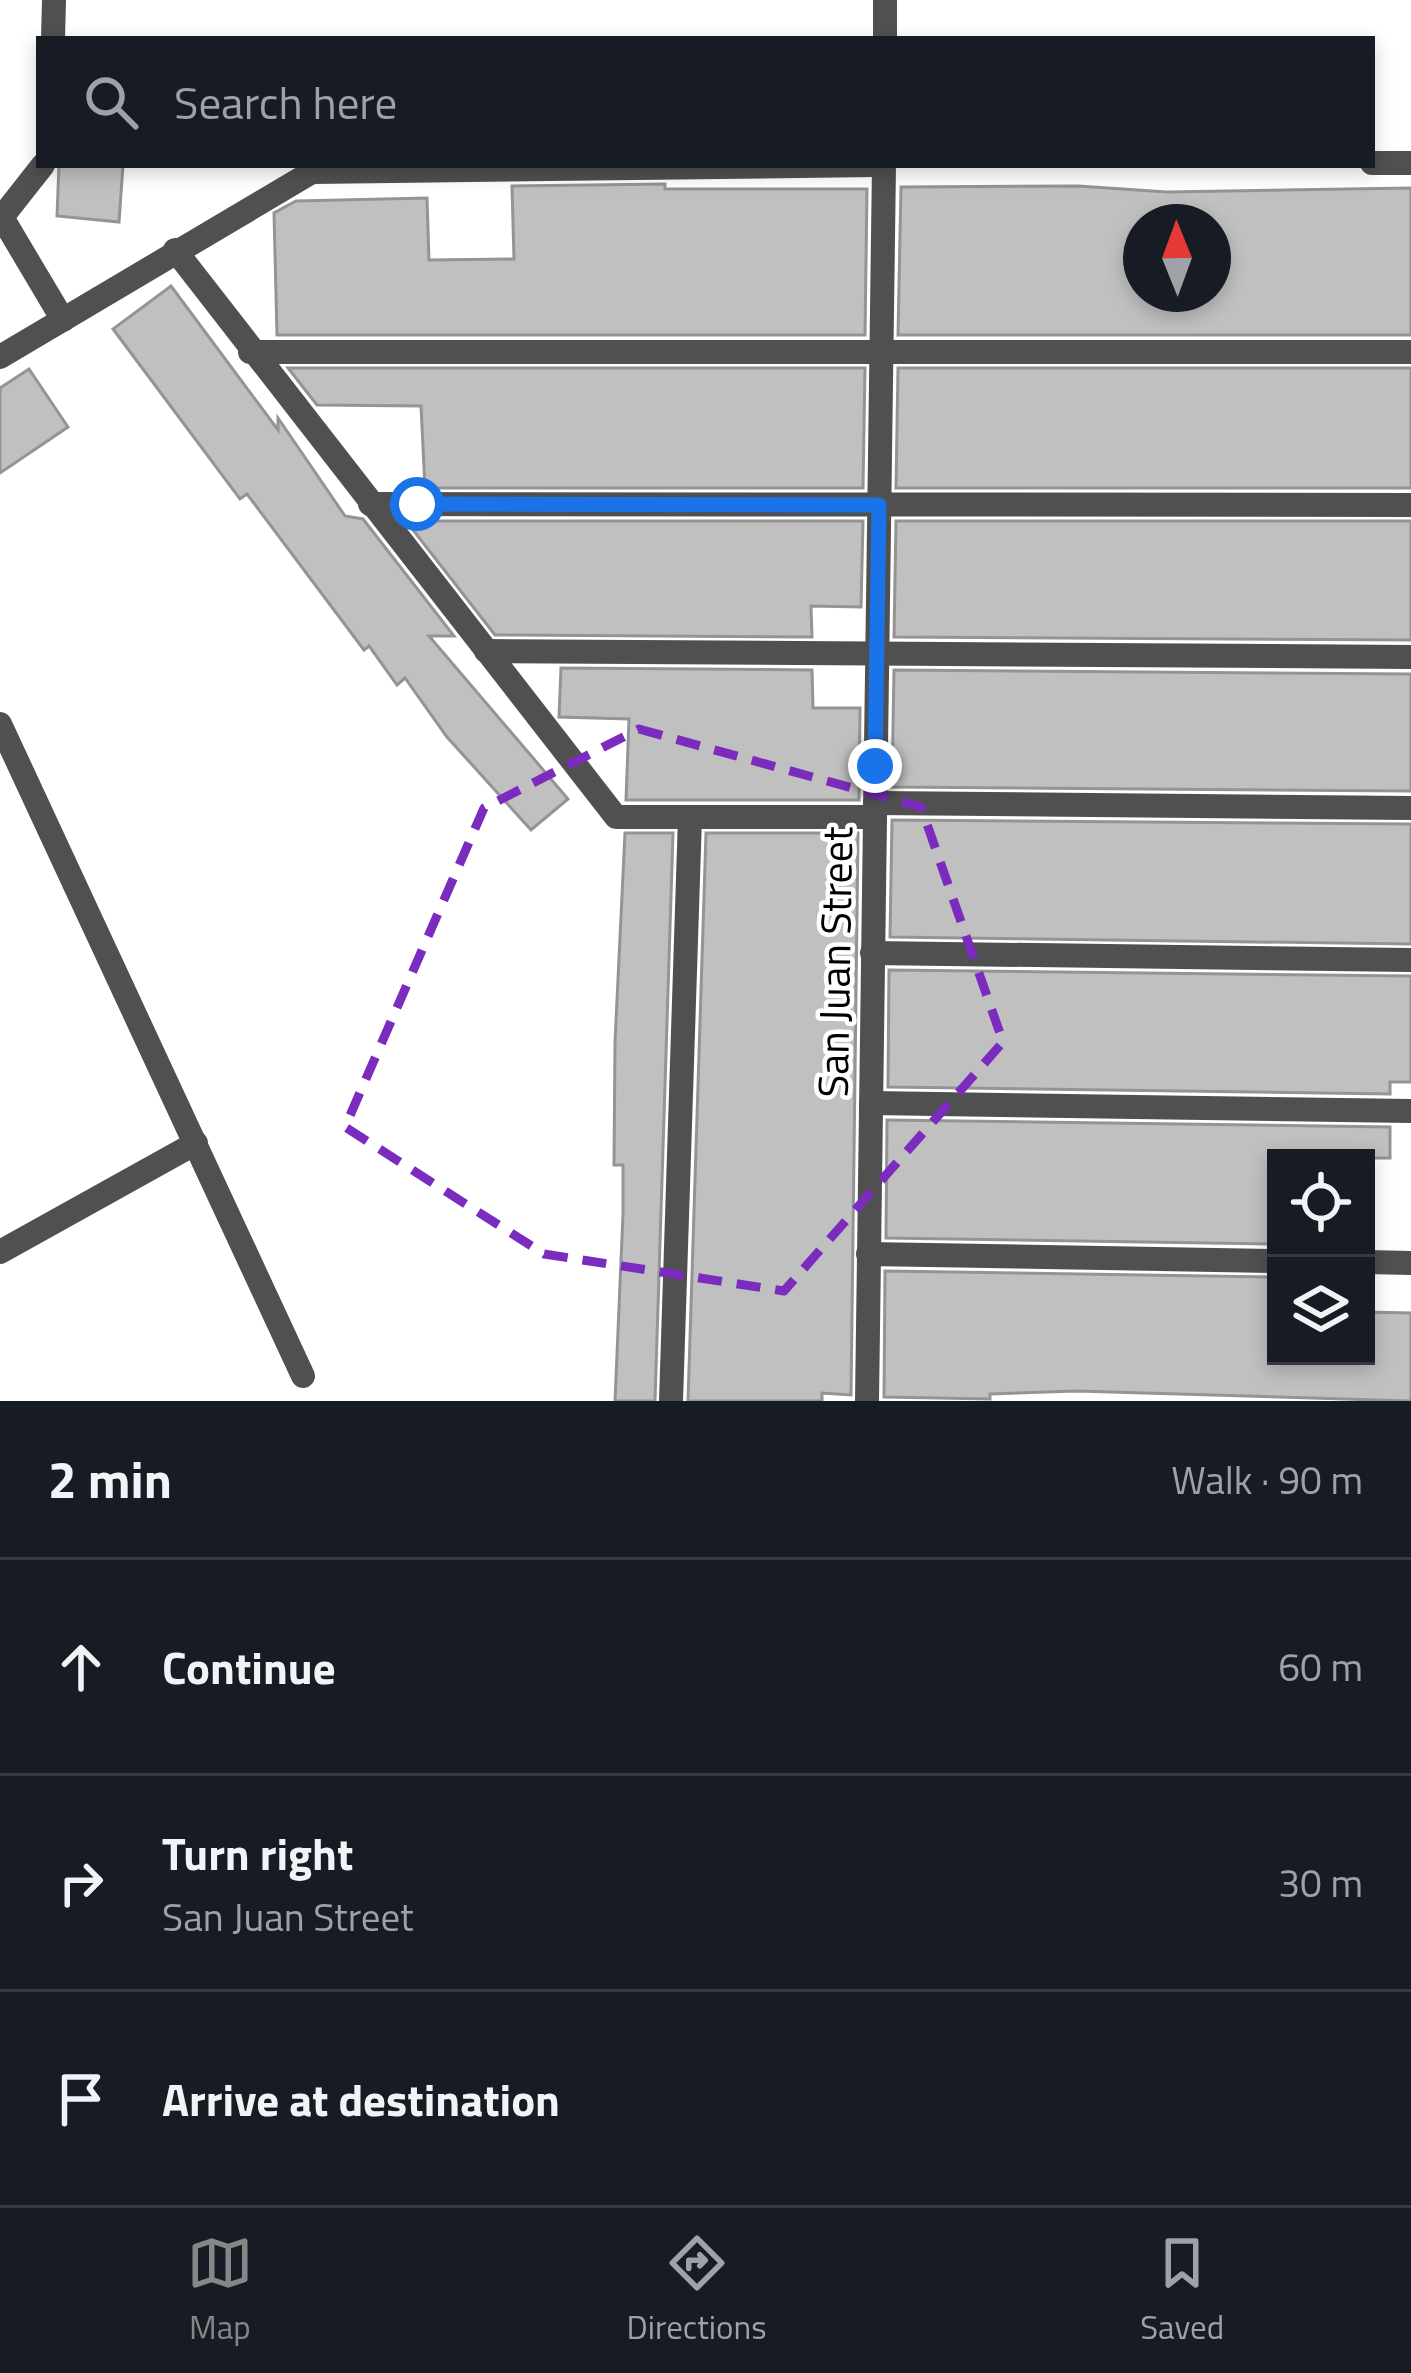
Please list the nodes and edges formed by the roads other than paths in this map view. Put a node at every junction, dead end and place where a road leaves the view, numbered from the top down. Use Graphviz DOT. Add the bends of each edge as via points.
graph roads {
  1 [pos="54,0"];
  2 [pos="885,0"];
  3 [pos="53,36"];
  4 [pos="885,36"];
  5 [pos="1375,163"];
  6 [pos="1411,163"];
  7 [pos="41,168"];
  8 [pos="637,168"];
  9 [pos="880,168"];
  10 [pos="1,216"];
  11 [pos="175,250"];
  12 [pos="63,320"];
  13 [pos="250,352"];
  14 [pos="881,352"];
  15 [pos="1411,352"];
  16 [pos="0,357"];
  17 [pos="370,504"];
  18 [pos="879,505"];
  19 [pos="1411,505"];
  20 [pos="486,651"];
  21 [pos="877,653"];
  22 [pos="1411,657"];
  23 [pos="0,724"];
  24 [pos="1411,808"];
  25 [pos="874,810"];
  26 [pos="690,817"];
  27 [pos="872,953"];
  28 [pos="1411,959"];
  29 [pos="871,1103"];
  30 [pos="1411,1111"];
  31 [pos="196,1143"];
  32 [pos="0,1252"];
  33 [pos="868,1254"];
  34 [pos="1267,1261"];
  35 [pos="1375,1262"];
  36 [pos="1411,1263"];
  37 [pos="303,1376"];
  38 [pos="671,1401"];
  39 [pos="866,1401"];
  1 -- 3 [label="street"];
  2 -- 4 [label="street"];
  5 -- 6 [label="street"];
  7 -- 10 [label="street"];
  8 -- 11 [label="street" via="312,172"];
  9 -- 14 [label="street, San Juan Street"];
  10 -- 12 [label="street"];
  11 -- 12 [label="street"];
  11 -- 13 [label="street"];
  12 -- 16 [label="street"];
  13 -- 14 [label="street"];
  13 -- 17 [label="street"];
  14 -- 15 [label="street"];
  14 -- 18 [label="street, San Juan Street"];
  17 -- 18 [label="street"];
  17 -- 20 [label="street"];
  18 -- 19 [label="street"];
  18 -- 21 [label="street, San Juan Street"];
  20 -- 21 [label="street"];
  20 -- 26 [label="street" via="616,817"];
  21 -- 22 [label="street"];
  21 -- 25 [label="street, San Juan Street"];
  23 -- 31 [label="street"];
  24 -- 25 [label="street"];
  25 -- 26 [label="street"];
  25 -- 27 [label="street, San Juan Street"];
  26 -- 38 [label="street"];
  27 -- 28 [label="street"];
  27 -- 29 [label="street, San Juan Street"];
  29 -- 30 [label="street"];
  29 -- 33 [label="street, San Juan Street"];
  31 -- 32 [label="street"];
  31 -- 37 [label="street"];
  33 -- 34 [label="street"];
  33 -- 39 [label="street, San Juan Street"];
  35 -- 36 [label="street"];
}
